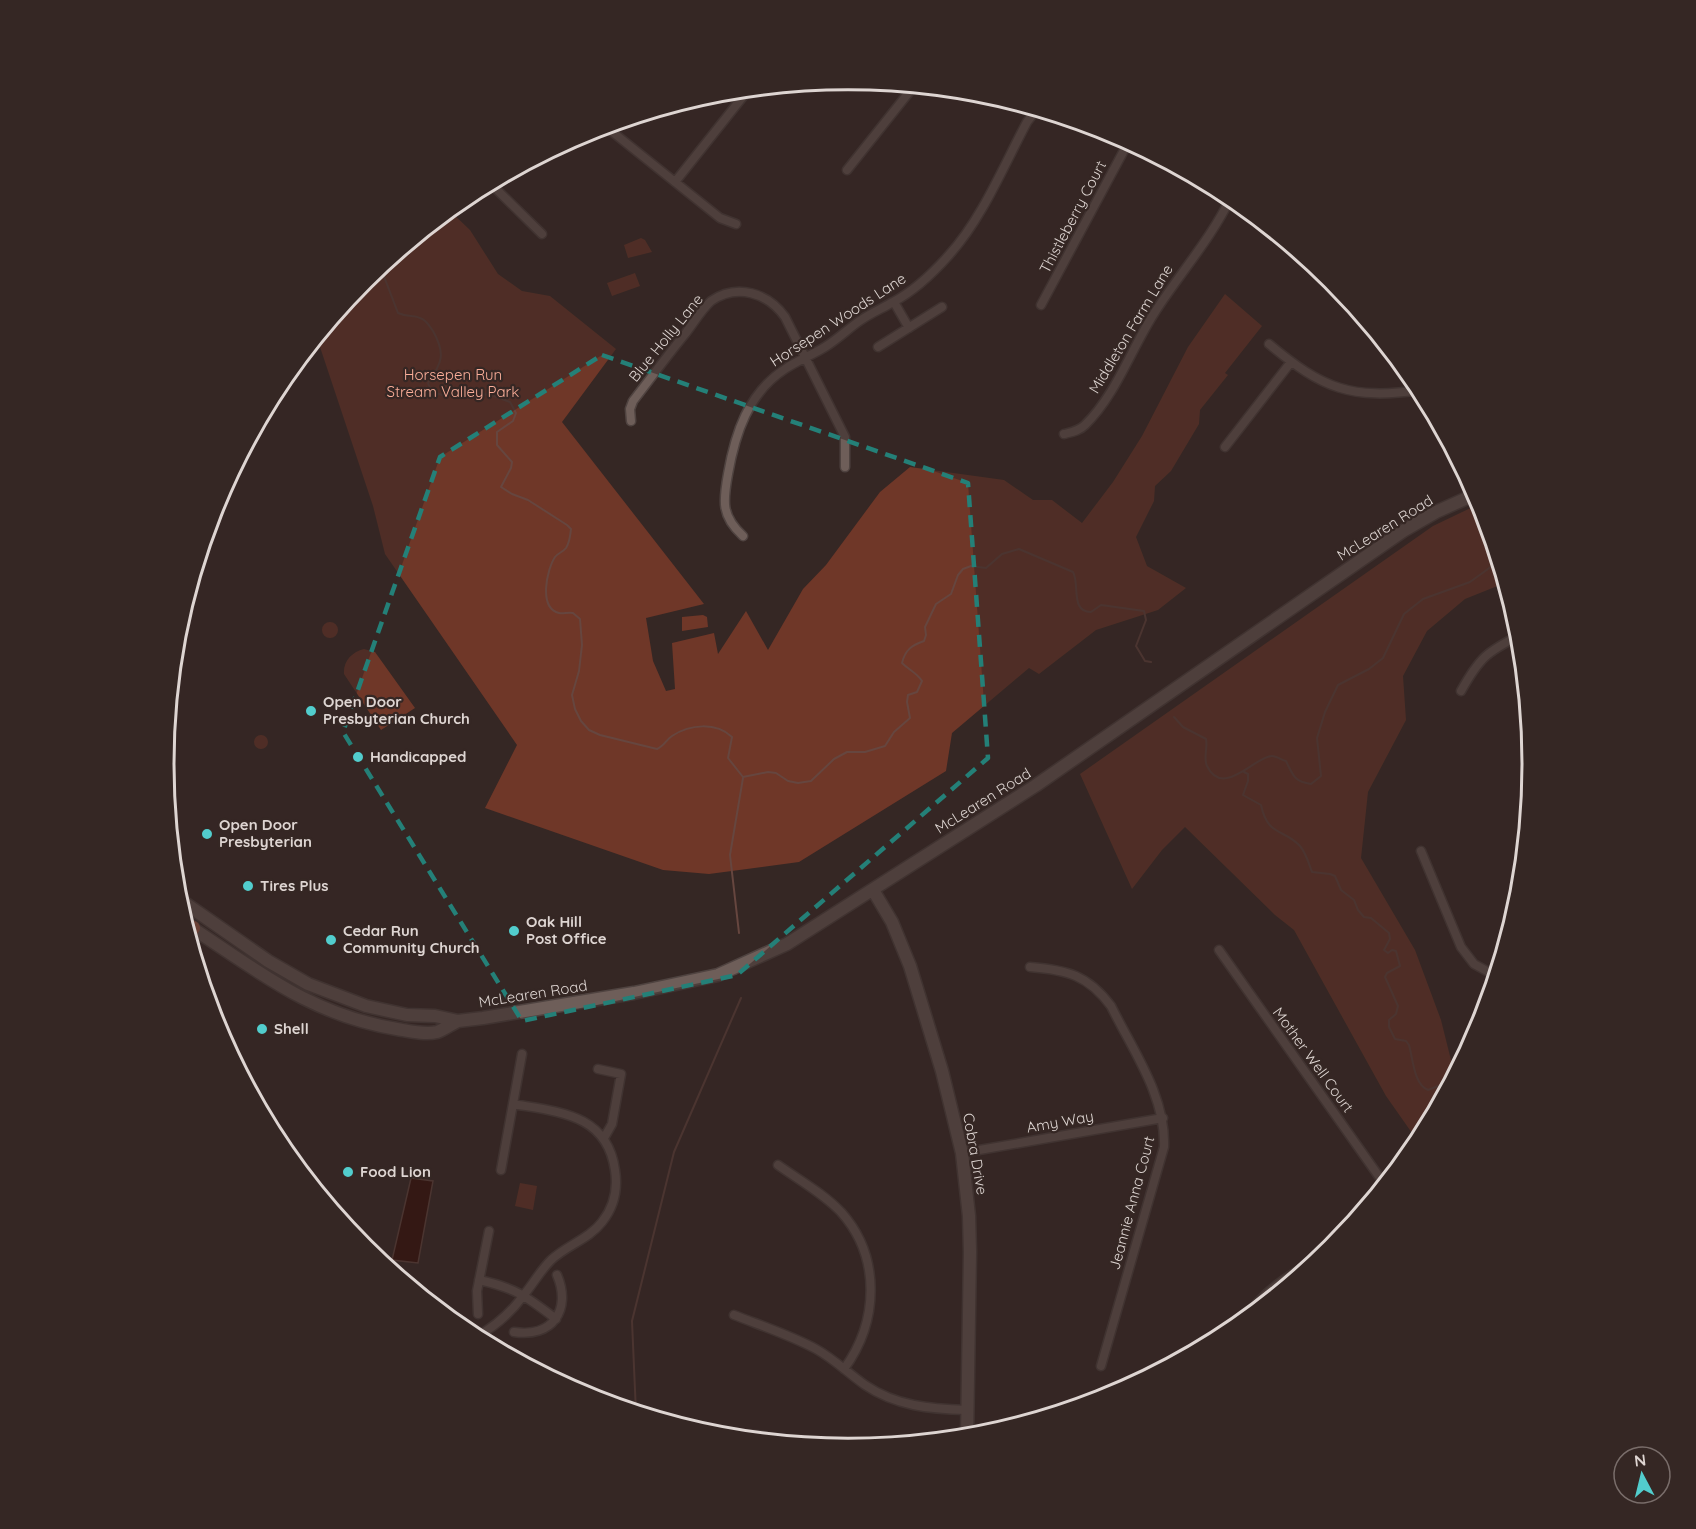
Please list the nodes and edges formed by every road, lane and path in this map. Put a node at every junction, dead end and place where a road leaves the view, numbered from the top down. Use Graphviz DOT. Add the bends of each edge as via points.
graph roads {
  1 [pos="909,93"];
  2 [pos="741,99"];
  3 [pos="1032,116"];
  4 [pos="613,133"];
  5 [pos="1124,149"];
  6 [pos="847,170"];
  7 [pos="675,182"];
  8 [pos="496,189"];
  9 [pos="1226,206"];
  10 [pos="736,224"];
  11 [pos="542,234"];
  12 [pos="894,302"];
  13 [pos="1041,305"];
  14 [pos="942,307"];
  15 [pos="909,328"];
  16 [pos="1269,344"];
  17 [pos="878,347"];
  18 [pos="805,358"];
  19 [pos="1291,362"];
  20 [pos="1410,391"];
  21 [pos="631,422"];
  22 [pos="1064,434"];
  23 [pos="1225,447"];
  24 [pos="845,467"];
  25 [pos="1467,498"];
  26 [pos="743,536"];
  27 [pos="1511,640"];
  28 [pos="1461,691"];
  29 [pos="1421,851"];
  30 [pos="873,890"];
  31 [pos="188,905"];
  32 [pos="194,930"];
  33 [pos="1219,951"];
  34 [pos="1030,967"];
  35 [pos="1490,973"];
  36 [pos="458,1021"];
  37 [pos="522,1054"];
  38 [pos="598,1069"];
  39 [pos="513,1104"];
  40 [pos="1163,1118"];
  41 [pos="604,1138"];
  42 [pos="962,1153"];
  43 [pos="778,1165"];
  44 [pos="501,1170"];
  45 [pos="1380,1178"];
  46 [pos="489,1232"];
  47 [pos="557,1275"];
  48 [pos="479,1280"];
  49 [pos="1279,1284"];
  50 [pos="524,1295"];
  51 [pos="1265,1295"];
  52 [pos="478,1314"];
  53 [pos="734,1316"];
  54 [pos="556,1319"];
  55 [pos="484,1332"];
  56 [pos="514,1332"];
  57 [pos="1101,1366"];
  58 [pos="844,1369"];
  59 [pos="967,1410"];
  60 [pos="967,1428"];
  1 -- 6 [label="street"];
  2 -- 7 [label="street"];
  3 -- 12 [label="street, Horsepen Woods Lane" via="964,236 922,281"];
  4 -- 7 [label="street"];
  5 -- 13 [label="street, Thistleberry Court"];
  7 -- 10 [label="street" via="720,218"];
  8 -- 11 [label="street"];
  9 -- 22 [label="street, Middleton Farm Lane" via="1153,314 1104,402 1084,427"];
  12 -- 15 [label="street"];
  12 -- 18 [label="street, Horsepen Woods Lane"];
  14 -- 15 [label="street"];
  15 -- 17 [label="street"];
  16 -- 19 [label="street"];
  18 -- 21 [label="street, Blue Holly Lane" via="785,317 774,304 755,294 726,294 706,306 633,401"];
  18 -- 24 [label="street, Blue Holly Lane" via="845,437"];
  18 -- 26 [label="street, Horsepen Woods Lane" via="770,382 740,424 724,495 725,512"];
  19 -- 20 [label="street" via="1307,374 1344,389 1380,394"];
  19 -- 23 [label="street"];
  25 -- 30 [label="main road, McLearen Road" via="1402,531 1035,786"];
  27 -- 28 [label="street" via="1485,654"];
  29 -- 35 [label="street" via="1461,947 1474,964"];
  30 -- 36 [label="main road, McLearen Road" via="787,944 718,975 657,989"];
  30 -- 42 [label="main road, Cobra Drive" via="892,922 910,966"];
  31 -- 36 [label="main road, McLearen Road" via="289,974 324,991 385,1011"];
  32 -- 36 [label="main road, McLearen Road" via="281,988 362,1022 405,1031 436,1032"];
  33 -- 45 [label="street, Mother Well Court"];
  34 -- 40 [label="street, Jeannie Anna Court" via="1071,973 1103,996 1156,1095"];
  37 -- 39 [label="street"];
  38 -- 41 [label="street" via="621,1074 612,1124"];
  39 -- 41 [label="street" via="576,1118"];
  39 -- 44 [label="street"];
  40 -- 42 [label="street, Amy Way"];
  40 -- 57 [label="street, Jeannie Anna Court" via="1164,1147"];
  41 -- 50 [label="street" via="616,1176 612,1205 595,1231 550,1262"];
  42 -- 59 [label="main road, Cobra Drive" via="970,1252"];
  43 -- 58 [label="street" via="840,1212 864,1250 871,1281 870,1314 860,1344"];
  46 -- 48 [label="street"];
  47 -- 54 [label="street" via="562,1301"];
  48 -- 50 [label="street" via="504,1285"];
  48 -- 52 [label="street"];
  49 -- 51 [label="street"];
  50 -- 54 [label="street"];
  50 -- 55 [label="street"];
  53 -- 58 [label="street" via="818,1350"];
  54 -- 56 [label="street" via="542,1330"];
  58 -- 59 [label="street" via="895,1400 930,1409"];
  59 -- 60 [label="main road, Cobra Drive"];
}
